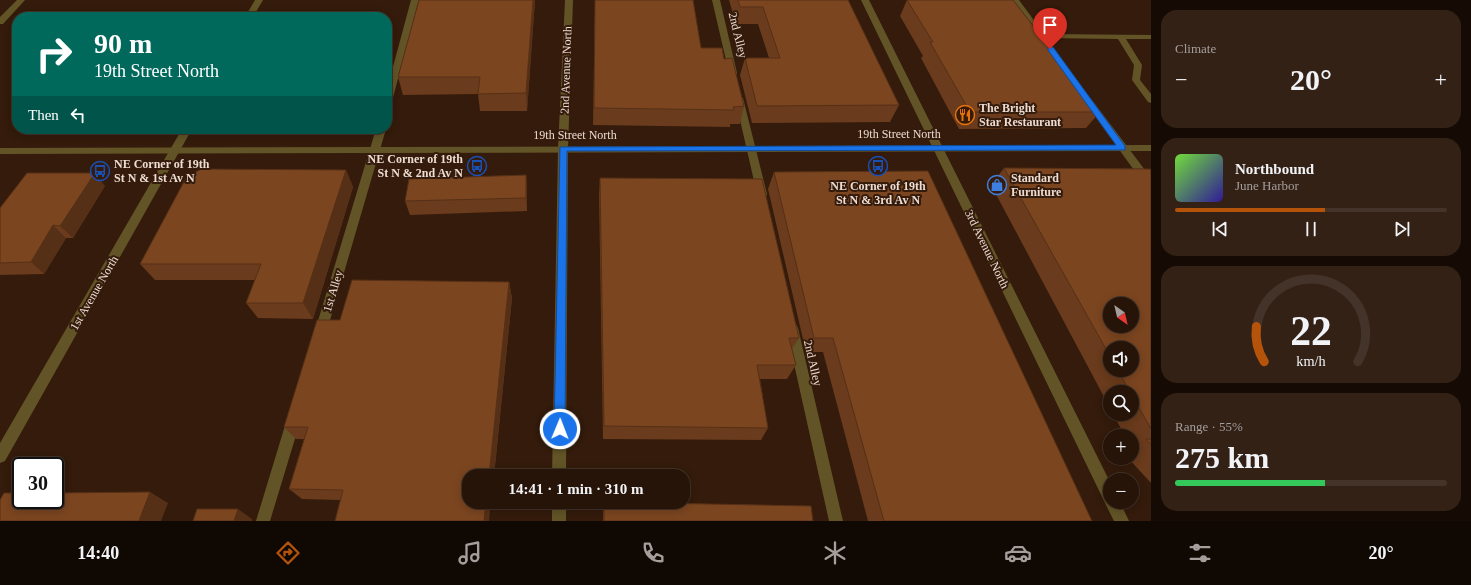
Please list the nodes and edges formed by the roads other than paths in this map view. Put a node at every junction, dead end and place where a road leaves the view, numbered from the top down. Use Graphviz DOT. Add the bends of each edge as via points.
graph roads {
  1 [pos="21,0"];
  2 [pos="258,0"];
  3 [pos="415,0"];
  4 [pos="569,0"];
  5 [pos="716,0"];
  6 [pos="865,0"];
  7 [pos="1015,0"];
  8 [pos="252,12"];
  9 [pos="0,22"];
  10 [pos="1041,36"];
  11 [pos="1121,38"];
  12 [pos="1151,38"];
  13 [pos="1055,55"];
  14 [pos="392,86"];
  15 [pos="1082,92"];
  16 [pos="1151,100"];
  17 [pos="184,134"];
  18 [pos="380,134"];
  19 [pos="936,147"];
  20 [pos="563,148"];
  21 [pos="752,148"];
  22 [pos="1122,148"];
  23 [pos="1151,148"];
  24 [pos="375,149"];
  25 [pos="0,150"];
  26 [pos="175,150"];
  27 [pos="1151,185"];
  28 [pos="764,202"];
  29 [pos="790,319"];
  30 [pos="316,346"];
  31 [pos="298,407"];
  32 [pos="0,456"];
  33 [pos="559,469"];
  34 [pos="1103,483"];
  35 [pos="559,509"];
  36 [pos="1116,509"];
  37 [pos="263,521"];
  38 [pos="559,521"];
  39 [pos="836,521"];
  40 [pos="1122,521"];
  1 -- 9 [label="street"];
  2 -- 8 [label="street"];
  3 -- 14 [label="street"];
  4 -- 20 [label="street, 2nd Avenue North"];
  5 -- 21 [label="street, 2nd Alley"];
  6 -- 19 [label="street, 3rd Avenue North"];
  7 -- 10 [label="street"];
  10 -- 11 [label="street"];
  10 -- 13 [label="street"];
  11 -- 12 [label="street"];
  11 -- 16 [label="street" via="1138,65 1136,80"];
  15 -- 22 [label="street"];
  17 -- 26 [label="street, 1st Avenue North"];
  18 -- 24 [label="street, 1st Alley"];
  19 -- 21 [label="street, 19th Street North"];
  19 -- 22 [label="street, 19th Street North"];
  19 -- 34 [label="street, 3rd Avenue North"];
  20 -- 21 [label="street, 19th Street North"];
  20 -- 24 [label="street, 19th Street North"];
  20 -- 33 [label="street, 2nd Avenue North"];
  21 -- 28 [label="street, 2nd Alley"];
  22 -- 23 [label="street, 19th Street North"];
  22 -- 27 [label="street"];
  24 -- 26 [label="street, 19th Street North"];
  24 -- 30 [label="street, 1st Alley"];
  25 -- 26 [label="street, 19th Street North"];
  26 -- 32 [label="street, 1st Avenue North"];
  29 -- 39 [label="street, 2nd Alley"];
  31 -- 37 [label="street"];
  35 -- 38 [label="street"];
  36 -- 40 [label="street"];
}
